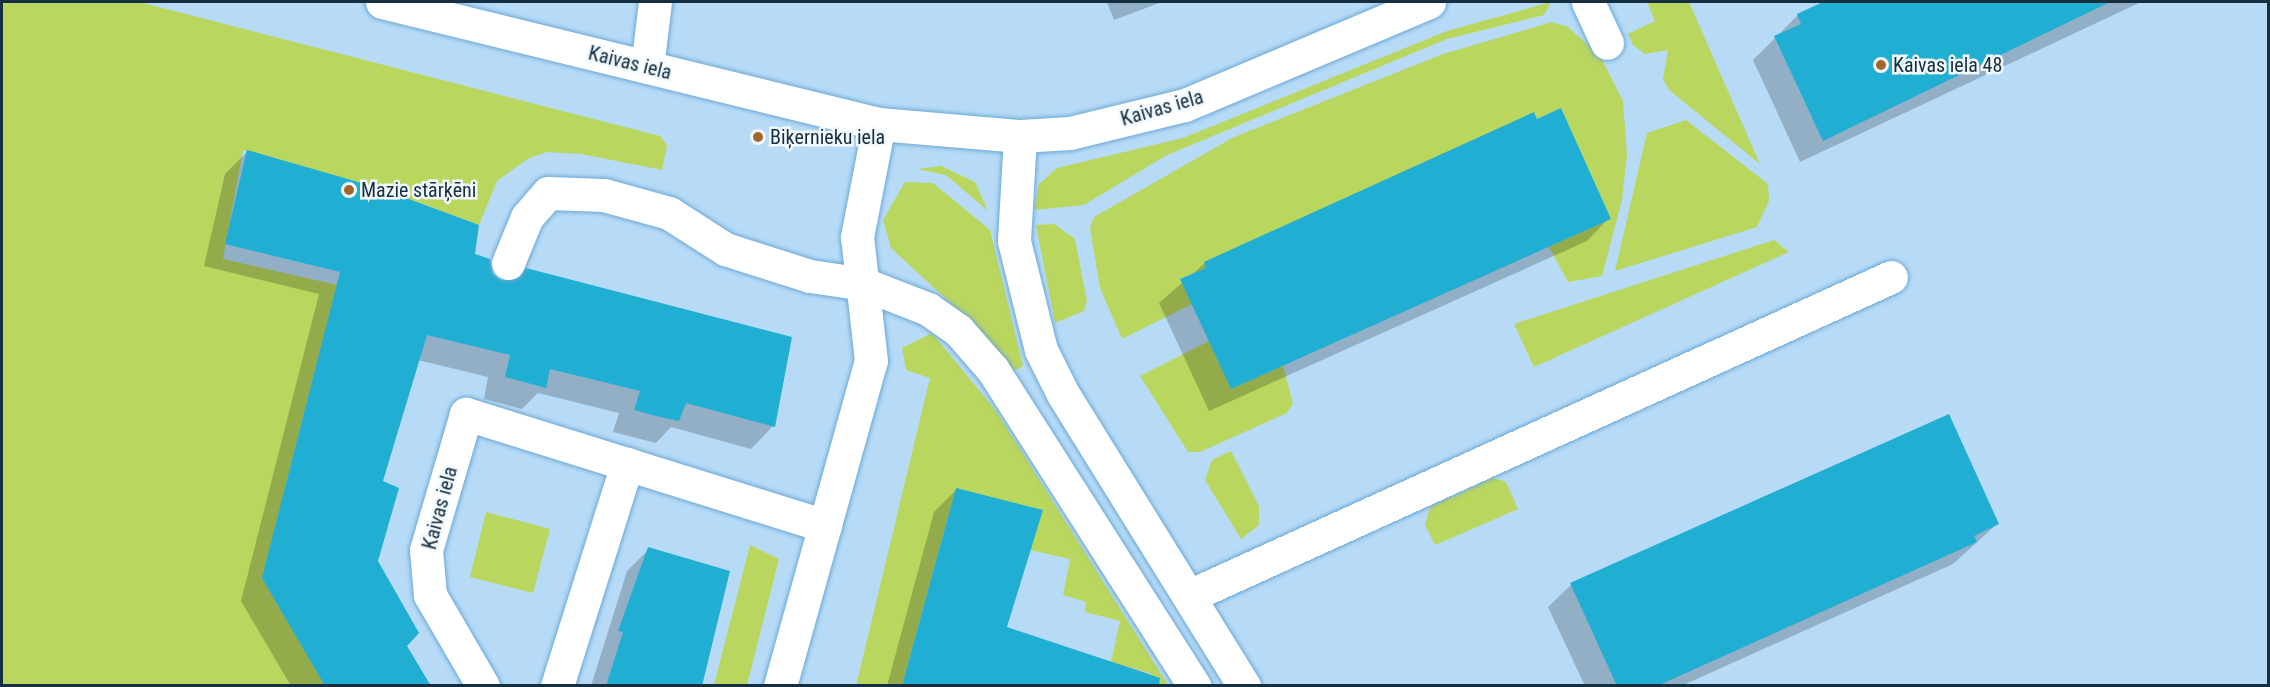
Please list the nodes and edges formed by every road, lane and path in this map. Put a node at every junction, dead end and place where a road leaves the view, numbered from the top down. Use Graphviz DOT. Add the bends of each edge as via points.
graph roads {
  1 [pos="382,2"];
  2 [pos="655,2"];
  3 [pos="1429,2"];
  4 [pos="1588,2"];
  5 [pos="1607,43"];
  6 [pos="647,67"];
  7 [pos="879,124"];
  8 [pos="1020,136"];
  9 [pos="508,263"];
  10 [pos="1891,276"];
  11 [pos="864,284"];
  12 [pos="627,464"];
  13 [pos="825,526"];
  14 [pos="1189,596"];
  15 [pos="483,686"];
  16 [pos="557,686"];
  17 [pos="780,686"];
  18 [pos="1194,686"];
  19 [pos="1244,686"];
  1 -- 6 [label="street, Kaivas iela"];
  2 -- 6 [label="street"];
  3 -- 8 [label="street, Kaivas iela" via="1185,105 1070,133"];
  4 -- 5 [label="street"];
  6 -- 7 [label="street, Kaivas iela"];
  7 -- 8 [label="street, Kaivas iela"];
  7 -- 11 [label="street" via="857,237"];
  8 -- 14 [label="street" via="1014,241 1041,350 1062,394"];
  9 -- 11 [label="street" via="527,217 548,193 604,195 669,213 725,249 810,276"];
  10 -- 14 [label="street"];
  11 -- 13 [label="street" via="871,361"];
  11 -- 18 [label="street" via="928,309 958,330 993,370"];
  12 -- 13 [label="street, Kaivas iela"];
  12 -- 15 [label="street, Kaivas iela" via="466,414 426,550 430,595"];
  12 -- 16 [label="street"];
  13 -- 17 [label="street"];
  14 -- 19 [label="street"];
}
